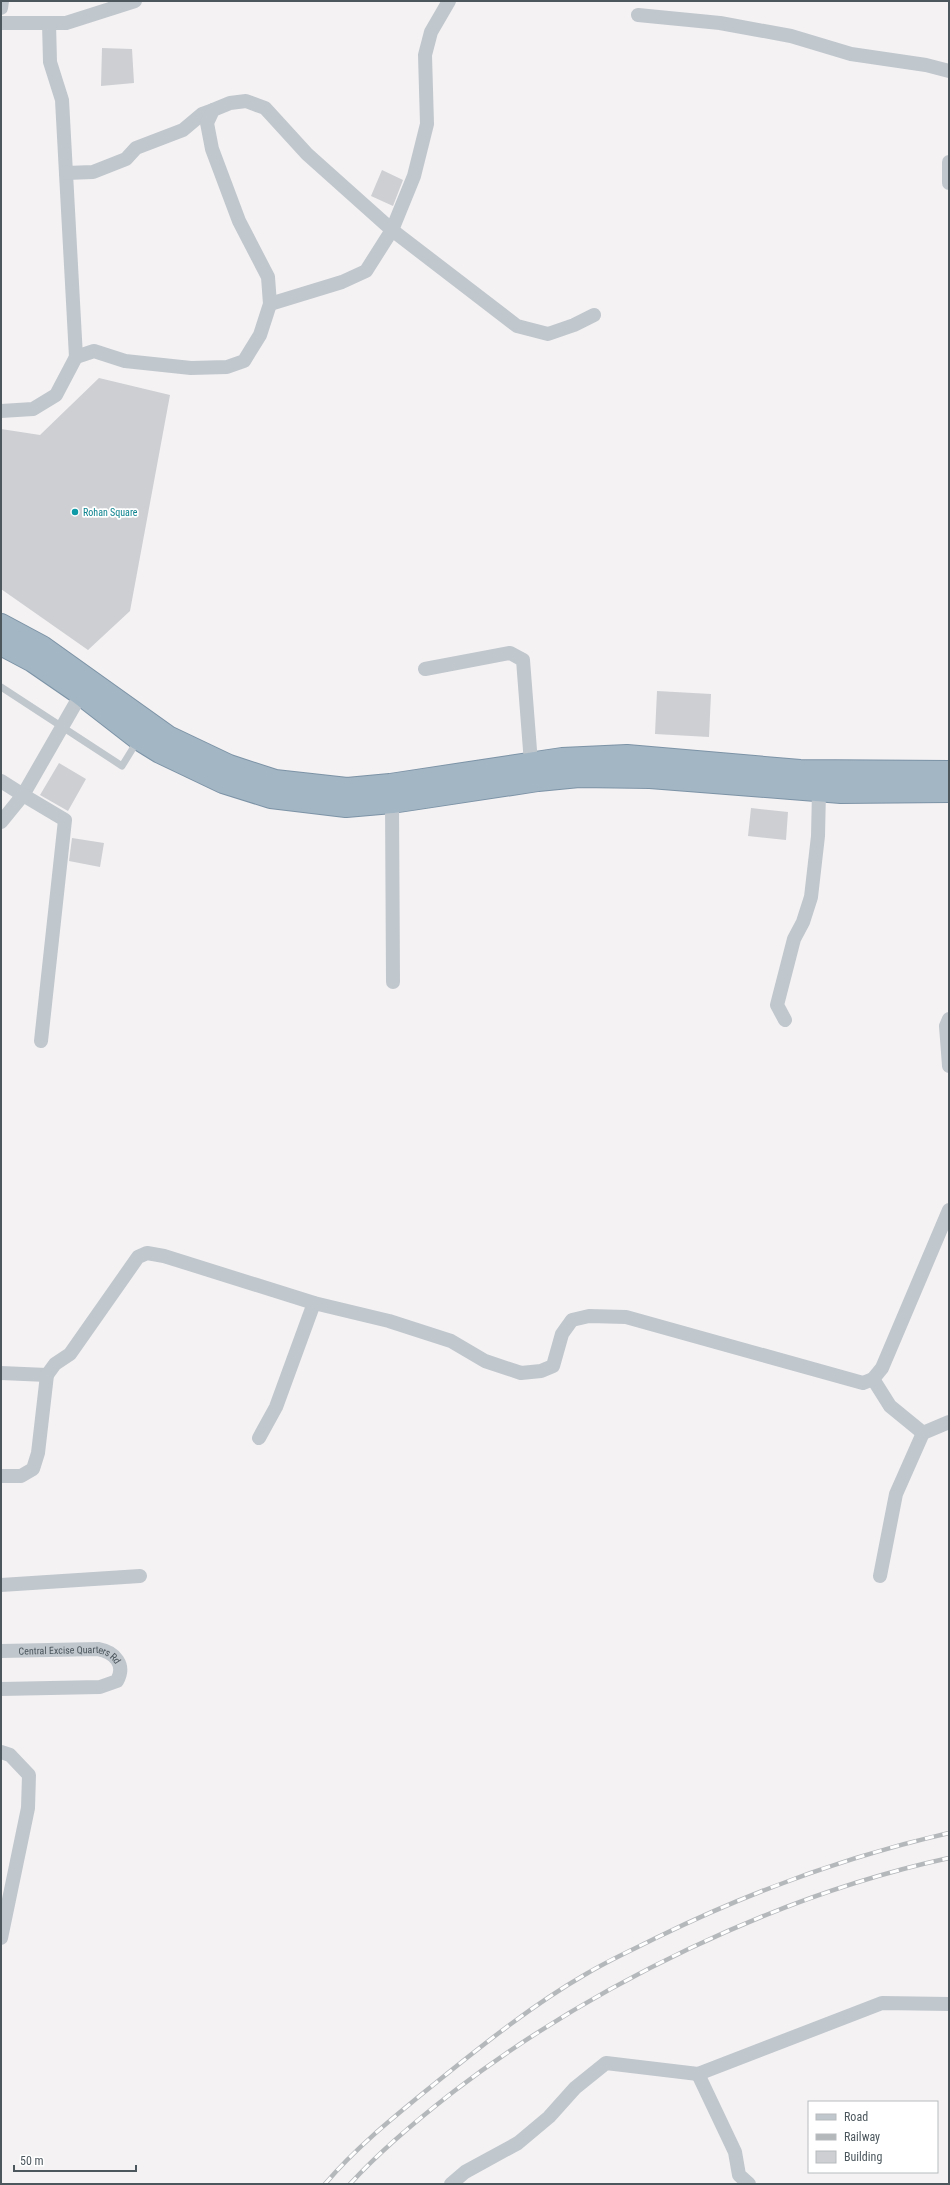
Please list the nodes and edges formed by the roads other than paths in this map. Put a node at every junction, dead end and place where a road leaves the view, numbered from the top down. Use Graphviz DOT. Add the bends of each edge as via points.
graph roads {
  1 [pos="2,1"];
  2 [pos="135,1"];
  3 [pos="449,1"];
  4 [pos="1,8"];
  5 [pos="638,15"];
  6 [pos="1,23"];
  7 [pos="49,23"];
  8 [pos="949,71"];
  9 [pos="213,110"];
  10 [pos="949,162"];
  11 [pos="66,173"];
  12 [pos="949,183"];
  13 [pos="392,230"];
  14 [pos="270,304"];
  15 [pos="594,315"];
  16 [pos="76,357"];
  17 [pos="1,411"];
  18 [pos="1,625"];
  19 [pos="1,644"];
  20 [pos="424,669"];
  21 [pos="1,687"];
  22 [pos="81,694"];
  23 [pos="63,729"];
  24 [pos="139,739"];
  25 [pos="531,763"];
  26 [pos="949,772"];
  27 [pos="1,782"];
  28 [pos="819,791"];
  29 [pos="949,791"];
  30 [pos="23,795"];
  31 [pos="392,802"];
  32 [pos="1,822"];
  33 [pos="393,982"];
  34 [pos="949,1019"];
  35 [pos="785,1020"];
  36 [pos="41,1041"];
  37 [pos="949,1066"];
  38 [pos="949,1210"];
  39 [pos="314,1303"];
  40 [pos="1,1373"];
  41 [pos="47,1375"];
  42 [pos="873,1379"];
  43 [pos="949,1422"];
  44 [pos="923,1433"];
  45 [pos="259,1438"];
  46 [pos="1,1476"];
  47 [pos="140,1576"];
  48 [pos="880,1576"];
  49 [pos="1,1585"];
  50 [pos="1,1651"];
  51 [pos="1,1689"];
  52 [pos="1,1752"];
  53 [pos="1,1938"];
  54 [pos="949,2004"];
  55 [pos="698,2074"];
  56 [pos="451,2184"];
  57 [pos="750,2184"];
  1 -- 4 [label="street"];
  2 -- 7 [label="street" via="66,23"];
  3 -- 13 [label="street" via="431,32 425,55 427,124 414,176"];
  5 -- 8 [label="street" via="720,23 791,36 850,54 926,65"];
  6 -- 7 [label="street"];
  7 -- 11 [label="street" via="50,62 62,100"];
  9 -- 11 [label="street" via="202,114 183,130 136,148 126,159 93,172"];
  9 -- 13 [label="street" via="230,103 246,101 265,108 307,154"];
  9 -- 14 [label="street" via="207,123 212,149 239,221 268,277"];
  10 -- 12 [label="street"];
  11 -- 16 [label="street"];
  13 -- 14 [label="street" via="366,271 342,282"];
  13 -- 15 [label="street" via="517,326 548,334"];
  14 -- 16 [label="street" via="260,335 244,361 227,367 191,368 125,361 94,351"];
  16 -- 17 [label="street" via="56,395 33,409"];
  18 -- 25 [label="highway" via="42,647 168,737 229,766 275,781 347,789 390,785"];
  19 -- 22 [label="highway" via="33,661"];
  20 -- 25 [label="street" via="510,653 523,660"];
  21 -- 23 [label="lane"];
  22 -- 23 [label="street"];
  22 -- 24 [label="highway"];
  23 -- 24 [label="lane" via="122,766"];
  23 -- 30 [label="street"];
  24 -- 31 [label="highway" via="160,752 223,782 271,797 346,806"];
  25 -- 26 [label="highway" via="627,756 800,771"];
  27 -- 30 [label="street"];
  28 -- 29 [label="highway"];
  28 -- 31 [label="highway" via="650,777 579,776"];
  28 -- 35 [label="street" via="818,836 811,897 794,939 777,1005"];
  30 -- 32 [label="street"];
  30 -- 36 [label="street" via="65,820"];
  31 -- 33 [label="street"];
  34 -- 37 [label="street" via="946,1026"];
  38 -- 42 [label="street" via="882,1368"];
  39 -- 41 [label="street" via="164,1256 147,1253 138,1257 70,1354 55,1364"];
  39 -- 42 [label="street" via="389,1321 451,1341 485,1361 521,1373 541,1371 552,1366 562,1334 572,1320 589,1316 626,1318 863,1383"];
  39 -- 45 [label="street" via="276,1406"];
  40 -- 41 [label="street"];
  41 -- 46 [label="street" via="38,1453 33,1469 21,1476"];
  42 -- 44 [label="street" via="890,1406"];
  43 -- 44 [label="street"];
  44 -- 48 [label="street" via="896,1494"];
  47 -- 49 [label="street"];
  50 -- 51 [label="street, Central Excise Quarters Rd" via="98,1649 114,1655 119,1661 121,1675 117,1681 100,1688"];
  52 -- 53 [label="street" via="10,1755 29,1775 28,1808"];
  54 -- 55 [label="street" via="882,2003"];
  55 -- 56 [label="street" via="606,2063 575,2088 549,2117 518,2143 465,2172"];
  55 -- 57 [label="street" via="735,2152 739,2175"];
}
